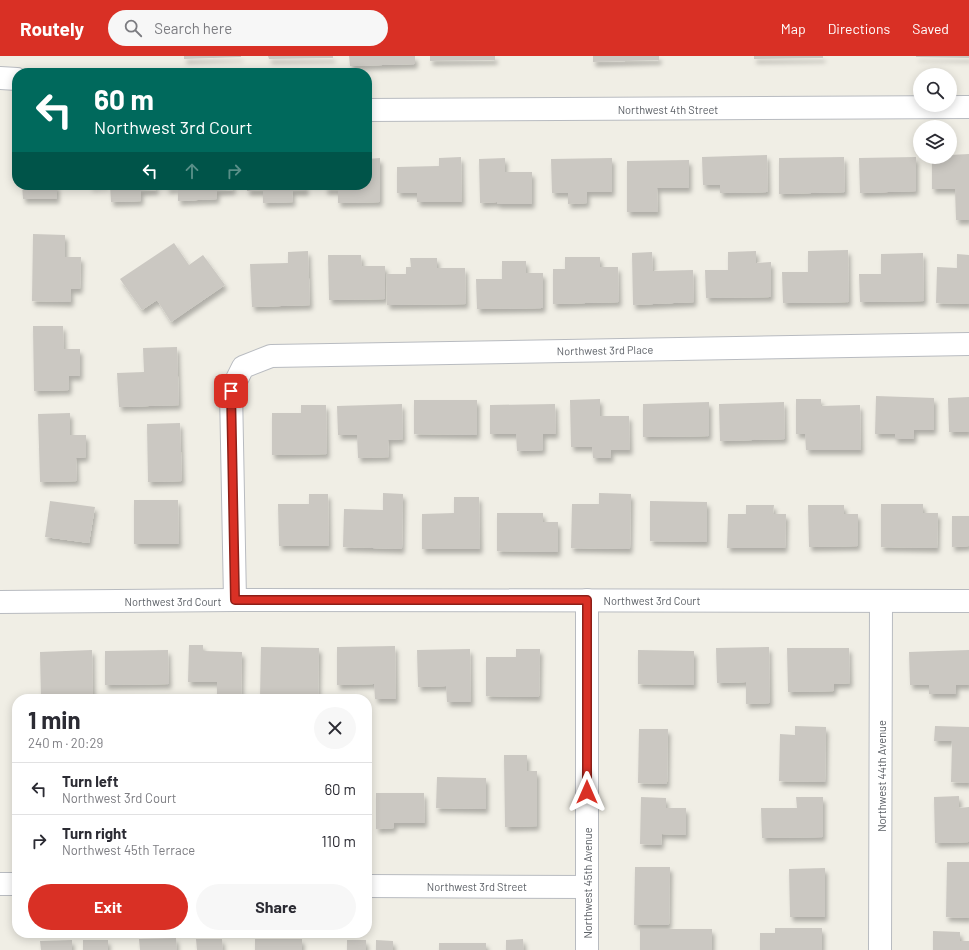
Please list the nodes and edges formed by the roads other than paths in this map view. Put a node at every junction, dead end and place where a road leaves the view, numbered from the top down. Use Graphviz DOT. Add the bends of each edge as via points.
graph roads {
  1 [pos="0,78"];
  2 [pos="12,79"];
  3 [pos="969,107"];
  4 [pos="372,110"];
  5 [pos="969,344"];
  6 [pos="235,600"];
  7 [pos="587,600"];
  8 [pos="969,601"];
  9 [pos="0,602"];
  10 [pos="881,602"];
  11 [pos="0,884"];
  12 [pos="12,884"];
  13 [pos="372,886"];
  14 [pos="587,886"];
  15 [pos="587,950"];
  16 [pos="880,950"];
  1 -- 2 [label="street"];
  3 -- 4 [label="street, Northwest 4th Street"];
  5 -- 6 [label="street, Northwest 3rd Place" via="271,356 244,367 231,391"];
  6 -- 7 [label="street, Northwest 3rd Court"];
  6 -- 9 [label="street, Northwest 3rd Court"];
  7 -- 10 [label="street, Northwest 3rd Court"];
  7 -- 14 [label="street, Northwest 45th Avenue"];
  8 -- 10 [label="street, Northwest 3rd Court"];
  10 -- 16 [label="street, Northwest 44th Avenue"];
  11 -- 12 [label="street"];
  13 -- 14 [label="street, Northwest 3rd Street"];
  14 -- 15 [label="street, Northwest 45th Avenue"];
}
